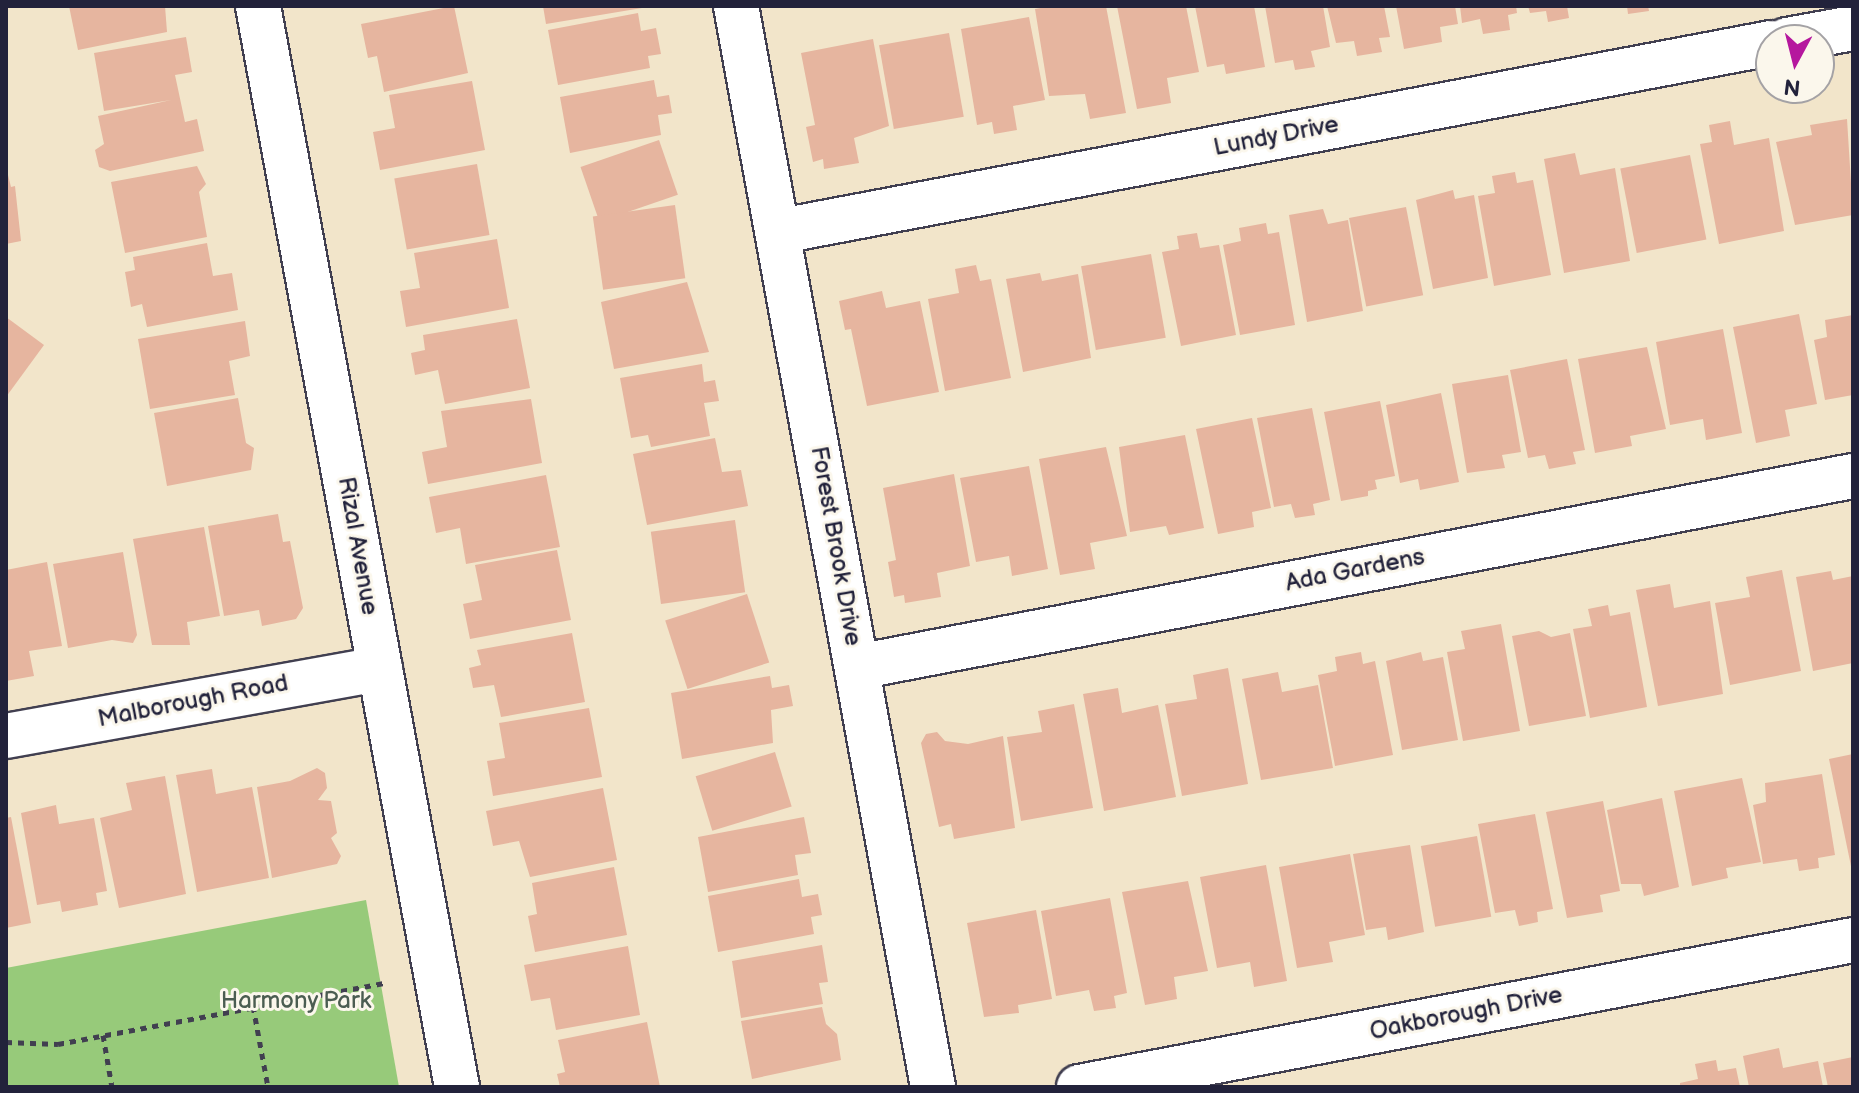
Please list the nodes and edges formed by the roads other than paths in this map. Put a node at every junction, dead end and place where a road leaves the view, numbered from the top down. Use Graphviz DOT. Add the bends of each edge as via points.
graph roads {
  1 [pos="258,6"];
  2 [pos="736,6"];
  3 [pos="1755,46"];
  4 [pos="781,231"];
  5 [pos="1853,476"];
  6 [pos="857,667"];
  7 [pos="380,669"];
  8 [pos="6,736"];
  9 [pos="1853,940"];
  10 [pos="457,1087"];
  11 [pos="933,1087"];
  12 [pos="1079,1087"];
  1 -- 7 [label="street, Rizal Avenue"];
  2 -- 4 [label="street, Forest Brook Drive"];
  3 -- 4 [label="street, Lundy Drive"];
  4 -- 6 [label="street, Forest Brook Drive"];
  5 -- 6 [label="street, Ada Gardens"];
  6 -- 11 [label="street, Forest Brook Drive"];
  7 -- 8 [label="street, Malborough Road"];
  7 -- 10 [label="street, Rizal Avenue"];
  9 -- 12 [label="street, Oakborough Drive"];
}
